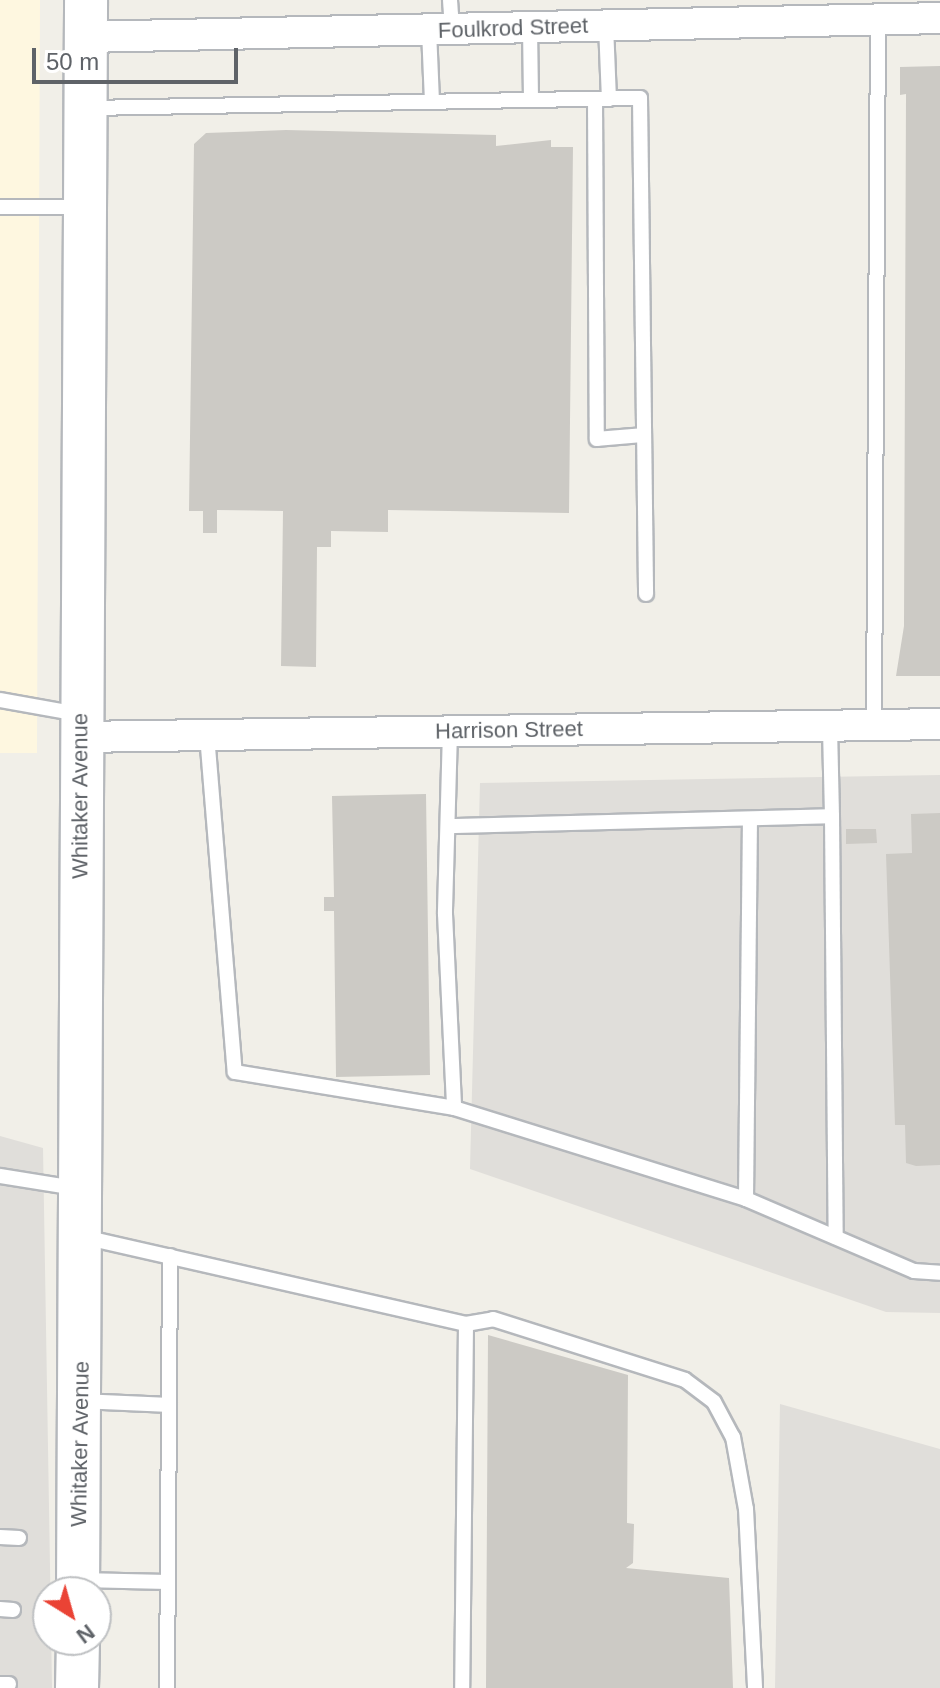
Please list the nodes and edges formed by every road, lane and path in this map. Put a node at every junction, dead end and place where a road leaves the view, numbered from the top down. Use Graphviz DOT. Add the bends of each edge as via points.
graph roads {
  1 [pos="722,11"];
  2 [pos="884,13"];
  3 [pos="85,18"];
  4 [pos="940,18"];
  5 [pos="444,19"];
  6 [pos="606,25"];
  7 [pos="530,27"];
  8 [pos="602,99"];
  9 [pos="531,100"];
  10 [pos="432,102"];
  11 [pos="84,108"];
  12 [pos="0,207"];
  13 [pos="83,207"];
  14 [pos="644,435"];
  15 [pos="646,594"];
  16 [pos="0,700"];
  17 [pos="940,724"];
  18 [pos="830,725"];
  19 [pos="874,725"];
  20 [pos="78,726"];
  21 [pos="450,731"];
  22 [pos="207,735"];
  23 [pos="832,816"];
  24 [pos="750,820"];
  25 [pos="453,826"];
  26 [pos="454,1108"];
  27 [pos="0,1176"];
  28 [pos="84,1189"];
  29 [pos="746,1199"];
  30 [pos="83,1237"];
  31 [pos="836,1237"];
  32 [pos="170,1256"];
  33 [pos="940,1273"];
  34 [pos="466,1324"];
  35 [pos="81,1401"];
  36 [pos="169,1405"];
  37 [pos="0,1537"];
  38 [pos="19,1538"];
  39 [pos="78,1576"];
  40 [pos="168,1582"];
  41 [pos="112,1584"];
  42 [pos="78,1656"];
  43 [pos="77,1688"];
  44 [pos="167,1688"];
  45 [pos="462,1688"];
  46 [pos="755,1688"];
  1 -- 2 [label="street, Foulkrod Street"];
  1 -- 6 [label="street, Foulkrod Street"];
  2 -- 4 [label="street, Foulkrod Street"];
  2 -- 19 [label="lane"];
  3 -- 5 [label="street, Foulkrod Street"];
  3 -- 11 [label="street, Whitaker Avenue"];
  5 -- 7 [label="street, Foulkrod Street"];
  5 -- 10 [label="lane"];
  6 -- 7 [label="street, Foulkrod Street"];
  6 -- 8 [label="lane"];
  7 -- 9 [label="lane"];
  8 -- 9 [label="lane"];
  8 -- 14 [label="lane" via="640,98"];
  8 -- 14 [label="lane" via="597,439"];
  9 -- 10 [label="lane"];
  10 -- 11 [label="lane"];
  11 -- 13 [label="street, Whitaker Avenue"];
  12 -- 13 [label="lane"];
  13 -- 20 [label="street, Whitaker Avenue"];
  14 -- 15 [label="lane"];
  16 -- 20 [label="lane"];
  17 -- 19 [label="street, Harrison Street"];
  18 -- 19 [label="street, Harrison Street"];
  18 -- 21 [label="street, Harrison Street"];
  18 -- 23 [label="lane"];
  20 -- 22 [label="street, Harrison Street"];
  20 -- 28 [label="street, Whitaker Avenue"];
  21 -- 22 [label="street, Harrison Street"];
  21 -- 25 [label="lane"];
  22 -- 26 [label="lane" via="235,1072"];
  23 -- 24 [label="lane"];
  23 -- 31 [label="lane"];
  24 -- 25 [label="lane"];
  24 -- 29 [label="lane"];
  25 -- 26 [label="lane" via="445,914"];
  26 -- 29 [label="lane"];
  27 -- 28 [label="lane"];
  28 -- 30 [label="street, Whitaker Avenue"];
  29 -- 31 [label="lane"];
  30 -- 32 [label="lane"];
  30 -- 35 [label="street, Whitaker Avenue"];
  31 -- 33 [label="lane" via="914,1271"];
  32 -- 34 [label="lane"];
  32 -- 36 [label="lane"];
  34 -- 45 [label="lane"];
  34 -- 46 [label="lane" via="508,1324 685,1380 714,1402 733,1437 746,1509"];
  35 -- 36 [label="lane"];
  35 -- 39 [label="street, Whitaker Avenue"];
  36 -- 40 [label="lane"];
  37 -- 38 [label="lane"];
  40 -- 41 [label="lane"];
  40 -- 44 [label="lane"];
  42 -- 43 [label="street"];
}
